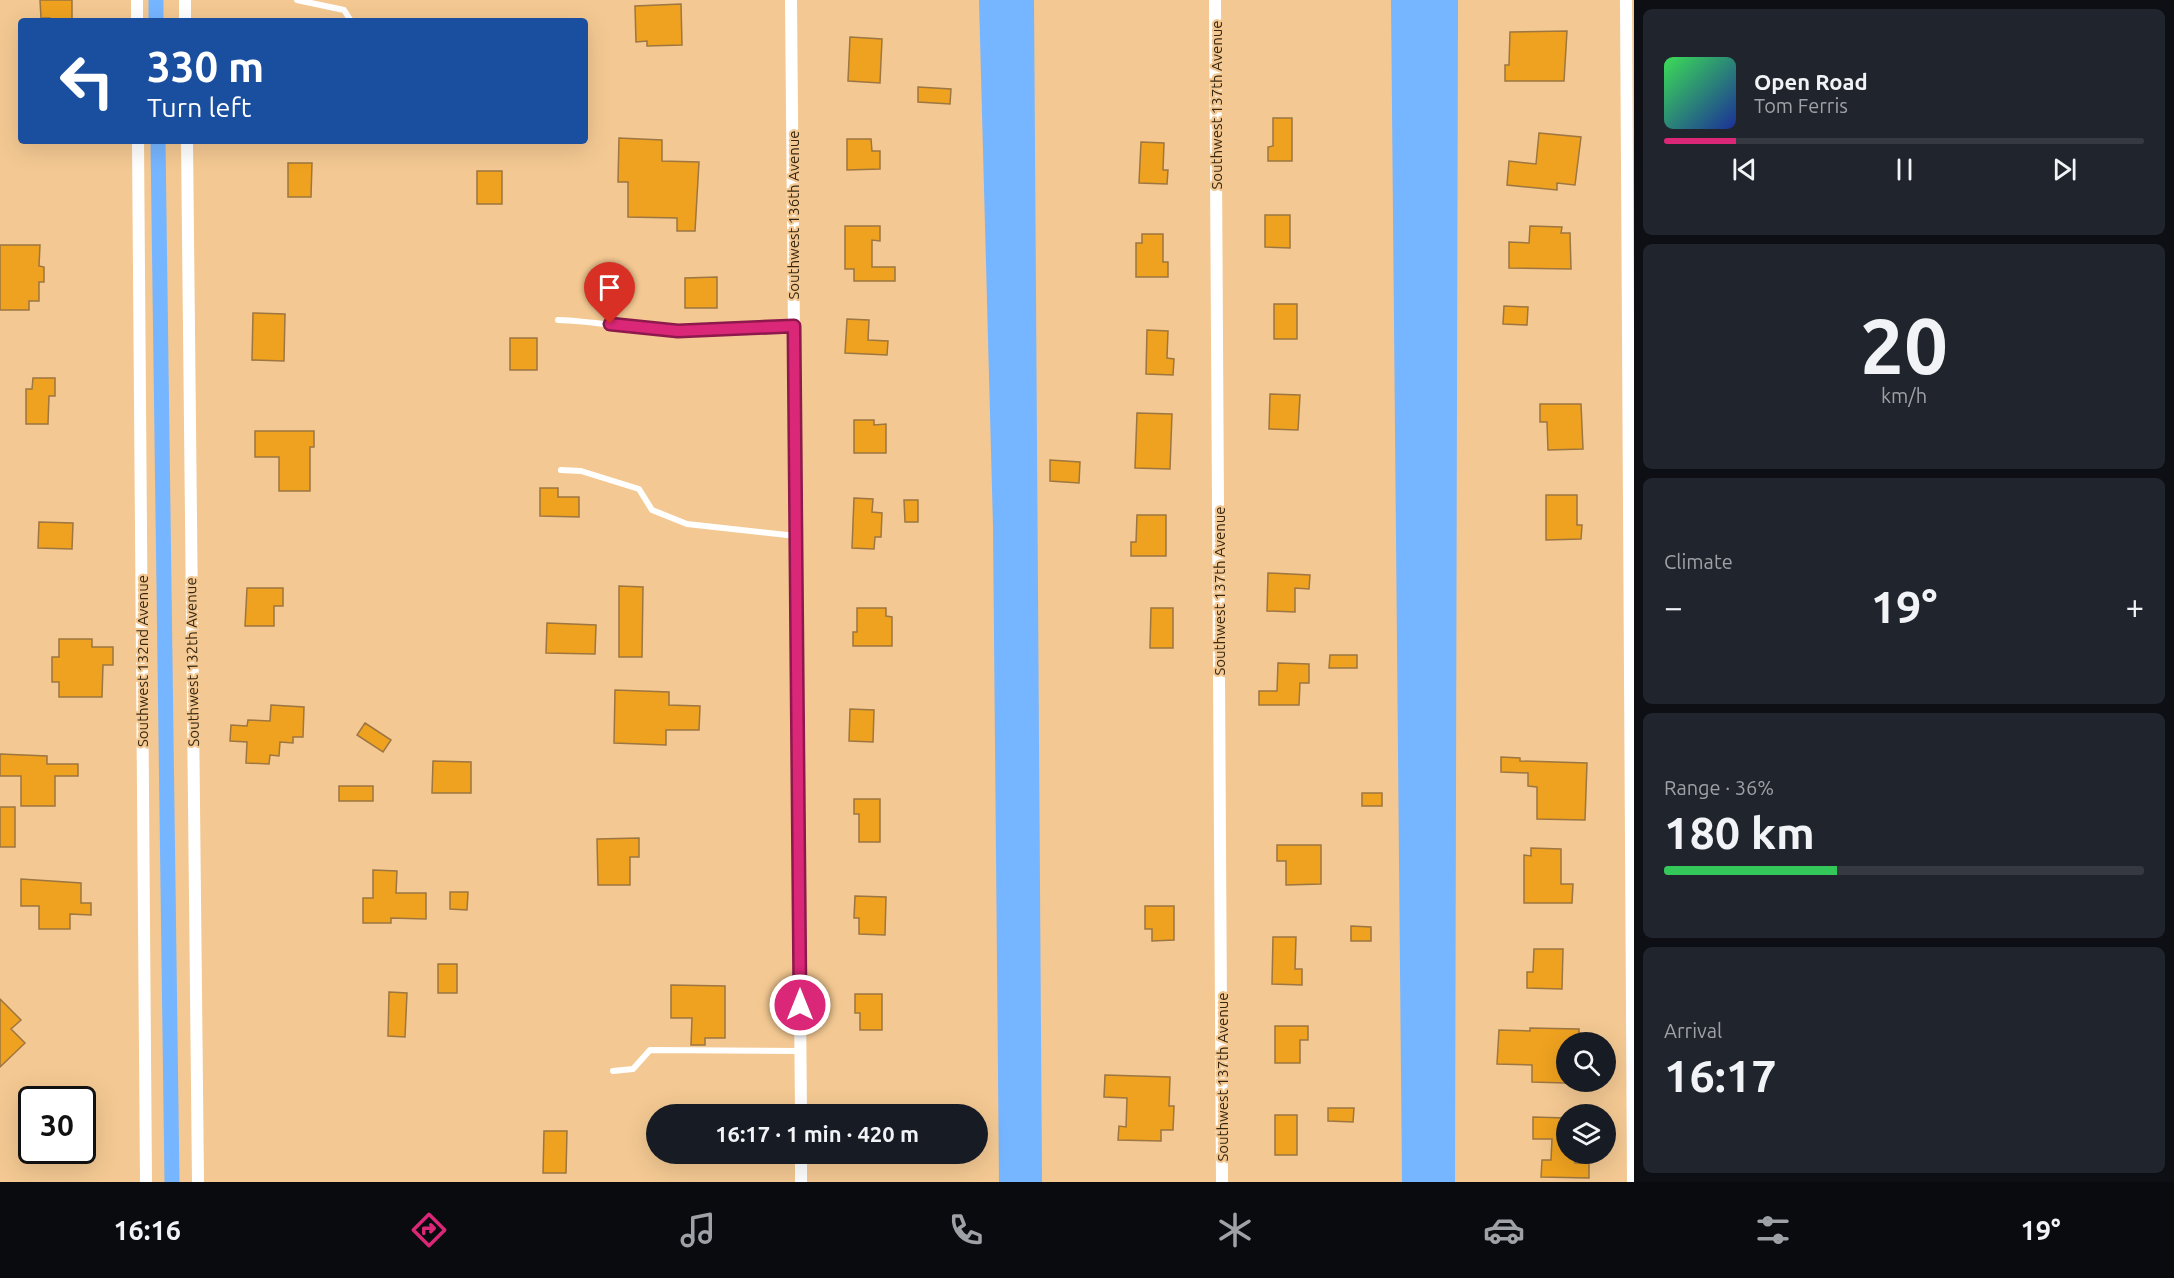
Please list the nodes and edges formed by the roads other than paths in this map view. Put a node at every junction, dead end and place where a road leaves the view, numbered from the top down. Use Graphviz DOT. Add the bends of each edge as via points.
graph roads {
  1 [pos="137,0"];
  2 [pos="185,0"];
  3 [pos="297,0"];
  4 [pos="791,0"];
  5 [pos="1215,0"];
  6 [pos="1626,0"];
  7 [pos="137,18"];
  8 [pos="185,18"];
  9 [pos="349,18"];
  10 [pos="138,144"];
  11 [pos="187,144"];
  12 [pos="558,320"];
  13 [pos="794,326"];
  14 [pos="561,470"];
  15 [pos="796,536"];
  16 [pos="1633,1002"];
  17 [pos="800,1051"];
  18 [pos="613,1071"];
  19 [pos="801,1104"];
  20 [pos="801,1164"];
  21 [pos="146,1182"];
  22 [pos="198,1182"];
  23 [pos="801,1182"];
  24 [pos="1222,1182"];
  25 [pos="1633,1182"];
  1 -- 7 [label="street"];
  2 -- 8 [label="street"];
  3 -- 9 [label="lane" via="344,10"];
  4 -- 13 [label="street, Southwest 136th Avenue"];
  5 -- 24 [label="street, Southwest 137th Avenue"];
  6 -- 16 [label="street"];
  10 -- 21 [label="street, Southwest 132nd Avenue"];
  11 -- 22 [label="street, Southwest 132th Avenue"];
  12 -- 13 [label="lane" via="678,331"];
  13 -- 15 [label="street, Southwest 136th Avenue"];
  14 -- 15 [label="lane" via="581,471 639,489 652,510 687,524"];
  15 -- 17 [label="street, Southwest 136th Avenue"];
  16 -- 25 [label="street"];
  17 -- 18 [label="lane" via="650,1050 633,1069"];
  17 -- 19 [label="street, Southwest 136th Avenue"];
  20 -- 23 [label="street"];
}
